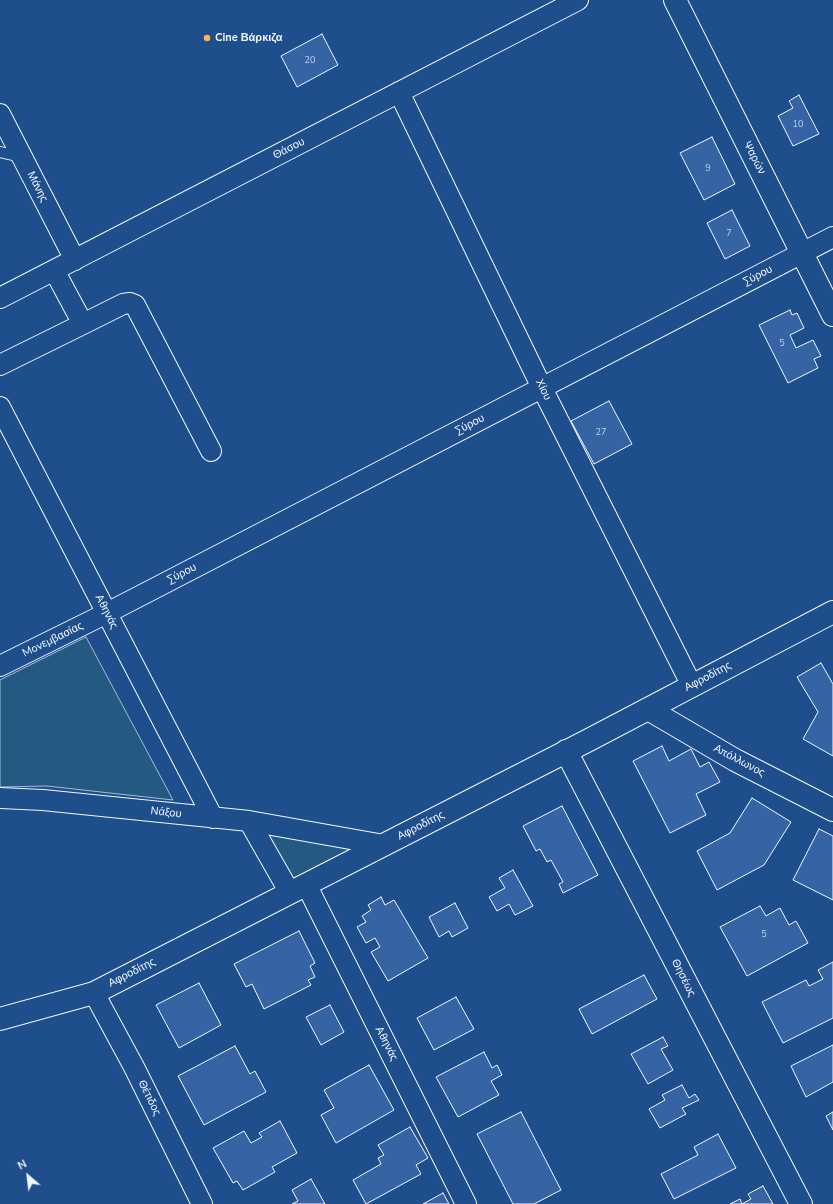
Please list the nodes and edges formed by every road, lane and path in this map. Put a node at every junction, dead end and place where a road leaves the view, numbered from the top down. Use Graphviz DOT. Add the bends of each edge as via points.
graph roads {
  1 [pos="578,0"];
  2 [pos="675,0"];
  3 [pos="399,92"];
  4 [pos="0,114"];
  5 [pos="0,152"];
  6 [pos="22,157"];
  7 [pos="833,237"];
  8 [pos="801,254"];
  9 [pos="75,260"];
  10 [pos="54,270"];
  11 [pos="0,298"];
  12 [pos="833,315"];
  13 [pos="83,324"];
  14 [pos="0,365"];
  15 [pos="542,388"];
  16 [pos="0,407"];
  17 [pos="211,451"];
  18 [pos="833,612"];
  19 [pos="107,613"];
  20 [pos="0,666"];
  21 [pos="692,686"];
  22 [pos="648,709"];
  23 [pos="566,751"];
  24 [pos="0,798"];
  25 [pos="833,810"];
  26 [pos="213,818"];
  27 [pos="249,821"];
  28 [pos="384,845"];
  29 [pos="298,889"];
  30 [pos="94,993"];
  31 [pos="0,1019"];
  32 [pos="202,1204"];
  33 [pos="466,1204"];
  34 [pos="801,1204"];
  1 -- 3 [label="street, Θάσου"];
  2 -- 8 [label="street, Ψαρών"];
  3 -- 9 [label="street, Θάσου"];
  3 -- 15 [label="street, Χίου"];
  4 -- 6 [label="street, Μάνης"];
  5 -- 6 [label="lane"];
  6 -- 9 [label="street, Μάνης"];
  7 -- 8 [label="street, Σύρου"];
  8 -- 12 [label="street, Ψαρών"];
  8 -- 15 [label="street, Σύρου"];
  9 -- 10 [label="street, Θάσου"];
  10 -- 11 [label="street, Θάσου"];
  10 -- 13 [label="street"];
  13 -- 14 [label="street"];
  13 -- 17 [label="street" via="124,304 135,305"];
  15 -- 19 [label="street, Σύρου"];
  15 -- 21 [label="street, Χίου"];
  16 -- 19 [label="street, Αθηνάς"];
  18 -- 21 [label="street, Αφροδίτης"];
  19 -- 20 [label="street, Movεμβασίας"];
  19 -- 26 [label="street, Αθηνάς"];
  21 -- 22 [label="street, Αφροδίτης"];
  22 -- 23 [label="street, Αφροδίτης"];
  22 -- 25 [label="street, Απόλλωνος" via="735,760"];
  23 -- 28 [label="street, Αφροδίτης"];
  23 -- 34 [label="street, Θησέως"];
  24 -- 26 [label="street, Νάξου" via="43,800"];
  26 -- 27 [label="street, Νάξου"];
  27 -- 28 [label="street, Νάξου"];
  27 -- 29 [label="street"];
  28 -- 29 [label="street, Αφροδίτης"];
  29 -- 30 [label="street, Αφροδίτης"];
  29 -- 33 [label="street, Αθηνάς"];
  30 -- 31 [label="street, Αφροδίτης"];
  30 -- 32 [label="street, Θέτιδος"];
}
